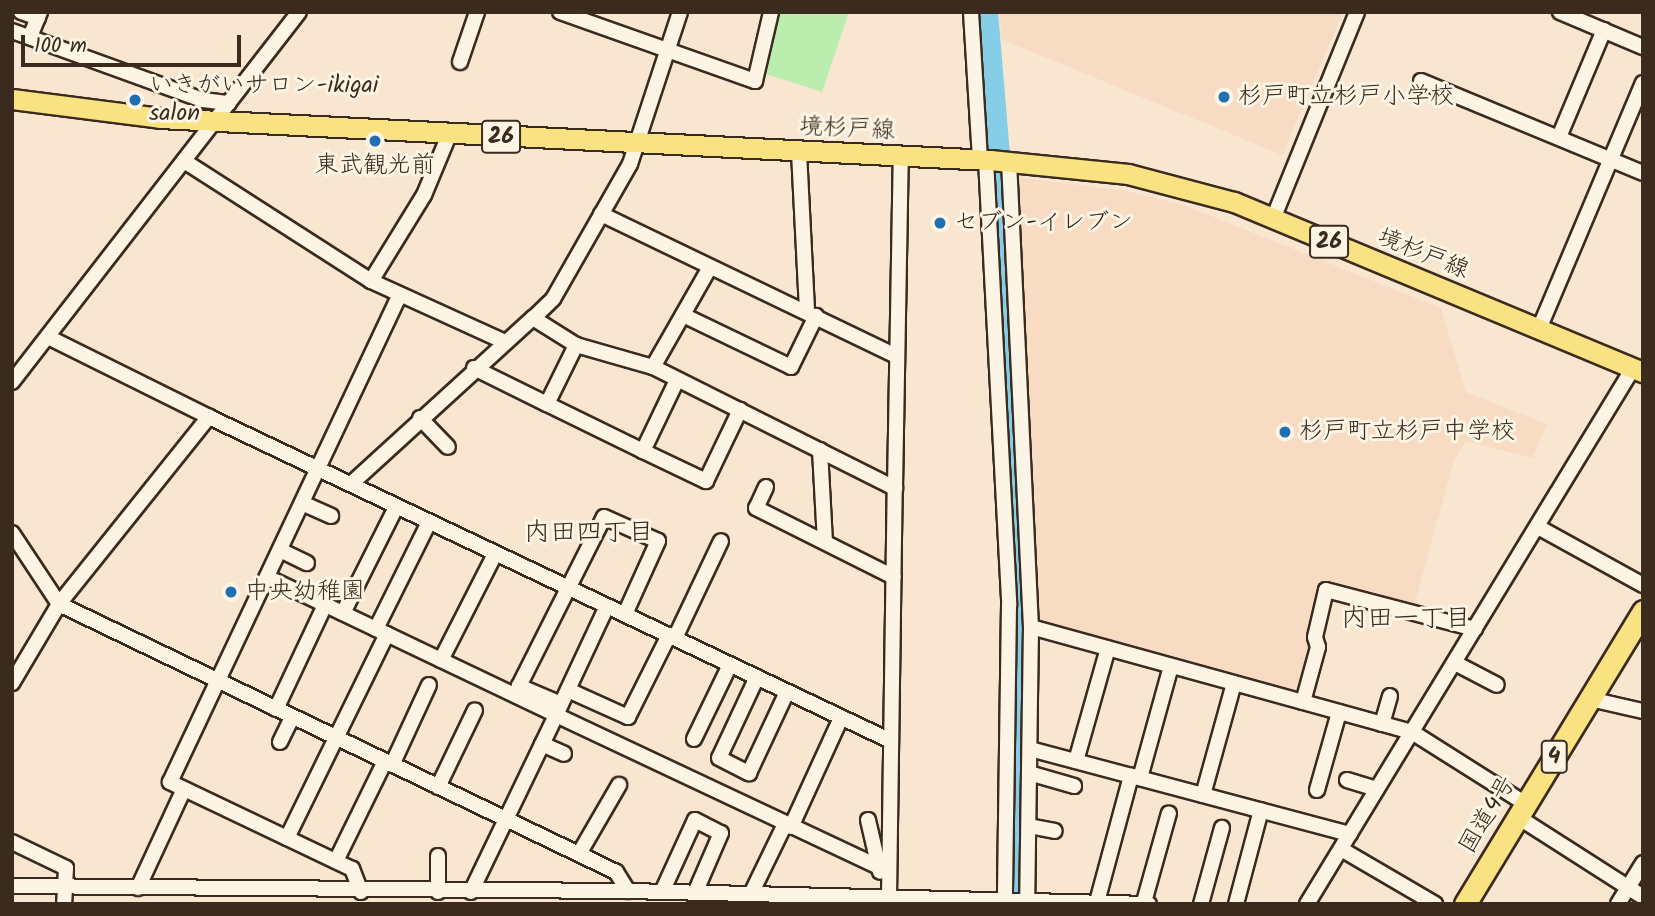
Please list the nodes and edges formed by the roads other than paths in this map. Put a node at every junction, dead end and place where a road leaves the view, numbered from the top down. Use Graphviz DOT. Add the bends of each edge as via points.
graph roads {
  1 [pos="21,12"];
  2 [pos="299,12"];
  3 [pos="477,12"];
  4 [pos="560,12"];
  5 [pos="680,12"];
  6 [pos="771,12"];
  7 [pos="971,12"];
  8 [pos="1357,12"];
  9 [pos="1560,12"];
  10 [pos="39,15"];
  11 [pos="1604,30"];
  12 [pos="12,31"];
  13 [pos="30,37"];
  14 [pos="1643,47"];
  15 [pos="668,49"];
  16 [pos="460,62"];
  17 [pos="1421,81"];
  18 [pos="1643,83"];
  19 [pos="12,99"];
  20 [pos="229,103"];
  21 [pos="214,122"];
  22 [pos="449,135"];
  23 [pos="1559,138"];
  24 [pos="638,144"];
  25 [pos="799,152"];
  26 [pos="901,157"];
  27 [pos="1612,160"];
  28 [pos="184,161"];
  29 [pos="993,161"];
  30 [pos="1643,173"];
  31 [pos="601,214"];
  32 [pos="1273,219"];
  33 [pos="710,267"];
  34 [pos="371,281"];
  35 [pos="400,294"];
  36 [pos="812,314"];
  37 [pos="683,315"];
  38 [pos="533,318"];
  39 [pos="1539,329"];
  40 [pos="48,337"];
  41 [pos="505,342"];
  42 [pos="576,345"];
  43 [pos="896,356"];
  44 [pos="653,367"];
  45 [pos="474,368"];
  46 [pos="1638,370"];
  47 [pos="677,380"];
  48 [pos="12,382"];
  49 [pos="547,404"];
  50 [pos="740,410"];
  51 [pos="209,417"];
  52 [pos="420,418"];
  53 [pos="448,447"];
  54 [pos="643,450"];
  55 [pos="820,450"];
  56 [pos="320,467"];
  57 [pos="352,483"];
  58 [pos="766,487"];
  59 [pos="895,488"];
  60 [pos="302,503"];
  61 [pos="396,507"];
  62 [pos="331,516"];
  63 [pos="429,522"];
  64 [pos="1538,527"];
  65 [pos="12,533"];
  66 [pos="721,541"];
  67 [pos="825,542"];
  68 [pos="280,550"];
  69 [pos="495,554"];
  70 [pos="307,563"];
  71 [pos="267,577"];
  72 [pos="894,577"];
  73 [pos="1643,584"];
  74 [pos="569,588"];
  75 [pos="59,604"];
  76 [pos="325,605"];
  77 [pos="607,606"];
  78 [pos="1643,611"];
  79 [pos="343,613"];
  80 [pos="625,614"];
  81 [pos="1031,627"];
  82 [pos="1475,629"];
  83 [pos="381,632"];
  84 [pos="672,636"];
  85 [pos="1108,648"];
  86 [pos="441,660"];
  87 [pos="1455,663"];
  88 [pos="730,664"];
  89 [pos="1171,666"];
  90 [pos="757,677"];
  91 [pos="218,681"];
  92 [pos="1234,683"];
  93 [pos="12,684"];
  94 [pos="429,685"];
  95 [pos="1497,685"];
  96 [pos="568,690"];
  97 [pos="787,692"];
  98 [pos="1390,696"];
  99 [pos="1590,699"];
  100 [pos="1303,702"];
  101 [pos="276,709"];
  102 [pos="558,709"];
  103 [pos="475,710"];
  104 [pos="1643,711"];
  105 [pos="1339,712"];
  106 [pos="292,717"];
  107 [pos="841,718"];
  108 [pos="1382,724"];
  109 [pos="1412,732"];
  110 [pos="337,738"];
  111 [pos="694,739"];
  112 [pos="891,741"];
  113 [pos="280,742"];
  114 [pos="542,744"];
  115 [pos="1030,749"];
  116 [pos="564,754"];
  117 [pos="1076,761"];
  118 [pos="388,763"];
  119 [pos="1030,773"];
  120 [pos="1135,777"];
  121 [pos="1347,780"];
  122 [pos="619,785"];
  123 [pos="1074,786"];
  124 [pos="438,787"];
  125 [pos="184,789"];
  126 [pos="1377,789"];
  127 [pos="1317,790"];
  128 [pos="1203,795"];
  129 [pos="1261,810"];
  130 [pos="1522,811"];
  131 [pos="1168,813"];
  132 [pos="505,819"];
  133 [pos="868,820"];
  134 [pos="788,825"];
  135 [pos="1029,826"];
  136 [pos="1222,828"];
  137 [pos="1055,831"];
  138 [pos="1350,834"];
  139 [pos="287,838"];
  140 [pos="12,842"];
  141 [pos="1340,849"];
  142 [pos="579,854"];
  143 [pos="438,856"];
  144 [pos="336,861"];
  145 [pos="1643,863"];
  146 [pos="881,868"];
  147 [pos="12,886"];
  148 [pos="67,887"];
  149 [pos="1628,887"];
  150 [pos="138,888"];
  151 [pos="628,891"];
  152 [pos="360,892"];
  153 [pos="438,892"];
  154 [pos="662,892"];
  155 [pos="751,894"];
  156 [pos="477,896"];
  157 [pos="699,897"];
  158 [pos="1643,897"];
  159 [pos="881,899"];
  160 [pos="1005,901"];
  161 [pos="1028,902"];
  162 [pos="1097,902"];
  163 [pos="1059,903"];
  164 [pos="1146,903"];
  165 [pos="64,904"];
  166 [pos="1201,904"];
  167 [pos="1236,904"];
  168 [pos="1307,904"];
  169 [pos="1435,904"];
  170 [pos="1465,904"];
  171 [pos="1618,904"];
  1 -- 10 [label="street"];
  2 -- 20 [label="street"];
  3 -- 16 [label="street"];
  4 -- 15 [label="street"];
  5 -- 15 [label="street"];
  6 -- 15 [label="street" via="755,80"];
  7 -- 29 [label="street"];
  8 -- 32 [label="street"];
  9 -- 11 [label="street"];
  10 -- 13 [label="street"];
  11 -- 14 [label="street"];
  11 -- 23 [label="street"];
  12 -- 13 [label="street"];
  13 -- 20 [label="street" via="203,100"];
  15 -- 24 [label="street"];
  17 -- 23 [label="street"];
  18 -- 27 [label="street"];
  19 -- 21 [label="main road, 境杉戸線 / 26"];
  20 -- 21 [label="street"];
  21 -- 22 [label="main road, 境杉戸線 / 26"];
  21 -- 28 [label="street"];
  22 -- 24 [label="main road, 境杉戸線 / 26"];
  22 -- 34 [label="street" via="424,195"];
  23 -- 27 [label="street"];
  24 -- 25 [label="main road, 境杉戸線 / 26"];
  24 -- 31 [label="street"];
  25 -- 26 [label="main road, 境杉戸線 / 26"];
  25 -- 36 [label="street"];
  26 -- 29 [label="main road, 境杉戸線 / 26"];
  26 -- 43 [label="street"];
  27 -- 30 [label="street"];
  27 -- 39 [label="street"];
  28 -- 34 [label="street"];
  28 -- 40 [label="street"];
  29 -- 32 [label="main road, 境杉戸線 / 26" via="1153,178"];
  29 -- 81 [label="street"];
  29 -- 160 [label="street" via="1008,578"];
  31 -- 33 [label="street"];
  31 -- 38 [label="street" via="553,299"];
  32 -- 39 [label="main road, 境杉戸線 / 26"];
  33 -- 36 [label="street"];
  33 -- 37 [label="street"];
  34 -- 35 [label="street"];
  35 -- 41 [label="street"];
  35 -- 56 [label="street"];
  36 -- 37 [label="street" via="791,367"];
  36 -- 43 [label="street"];
  37 -- 44 [label="street"];
  38 -- 41 [label="street"];
  38 -- 42 [label="street"];
  39 -- 46 [label="main road, 境杉戸線 / 26"];
  40 -- 48 [label="street"];
  40 -- 51 [label="street"];
  41 -- 45 [label="street"];
  42 -- 44 [label="street"];
  42 -- 49 [label="street"];
  43 -- 59 [label="street"];
  44 -- 47 [label="street"];
  45 -- 49 [label="street"];
  45 -- 52 [label="street"];
  46 -- 64 [label="street"];
  47 -- 50 [label="street"];
  47 -- 54 [label="street"];
  49 -- 54 [label="street"];
  50 -- 54 [label="street" via="706,481"];
  50 -- 55 [label="street"];
  51 -- 56 [label="street"];
  51 -- 75 [label="street"];
  52 -- 53 [label="street"];
  52 -- 57 [label="street"];
  55 -- 59 [label="street"];
  55 -- 67 [label="street"];
  56 -- 57 [label="street"];
  56 -- 60 [label="street"];
  57 -- 61 [label="street"];
  58 -- 67 [label="street" via="756,508"];
  59 -- 72 [label="street"];
  60 -- 62 [label="street"];
  60 -- 68 [label="street"];
  61 -- 63 [label="street"];
  61 -- 79 [label="street"];
  63 -- 69 [label="street"];
  63 -- 83 [label="street"];
  64 -- 73 [label="street"];
  64 -- 82 [label="street"];
  65 -- 75 [label="street"];
  66 -- 84 [label="street"];
  67 -- 72 [label="street"];
  68 -- 70 [label="street"];
  68 -- 71 [label="street"];
  69 -- 74 [label="street"];
  69 -- 86 [label="street"];
  71 -- 76 [label="street"];
  71 -- 91 [label="street"];
  72 -- 112 [label="street"];
  74 -- 77 [label="street"];
  74 -- 80 [label="street" via="604,517 658,541"];
  74 -- 102 [label="street" via="519,686"];
  75 -- 91 [label="street"];
  75 -- 93 [label="street"];
  76 -- 79 [label="street"];
  76 -- 101 [label="street"];
  77 -- 80 [label="street"];
  77 -- 96 [label="street"];
  78 -- 99 [label="highway, 国道4号 / 4"];
  79 -- 83 [label="street"];
  80 -- 84 [label="street"];
  81 -- 85 [label="street"];
  81 -- 115 [label="street"];
  82 -- 87 [label="street"];
  82 -- 100 [label="street" via="1326,590 1315,637 1318,647"];
  83 -- 86 [label="street"];
  83 -- 110 [label="street"];
  84 -- 88 [label="street"];
  84 -- 96 [label="street" via="628,717"];
  85 -- 89 [label="street"];
  85 -- 117 [label="street"];
  86 -- 102 [label="street"];
  87 -- 95 [label="street"];
  87 -- 109 [label="street"];
  88 -- 90 [label="street"];
  88 -- 111 [label="street"];
  89 -- 92 [label="street"];
  89 -- 120 [label="street"];
  90 -- 97 [label="street"];
  90 -- 97 [label="street" via="719,758 729,763 750,773"];
  91 -- 101 [label="street"];
  91 -- 125 [label="street" via="170,782"];
  92 -- 100 [label="street"];
  92 -- 128 [label="street"];
  94 -- 118 [label="street"];
  96 -- 102 [label="street"];
  97 -- 107 [label="street"];
  98 -- 108 [label="street"];
  99 -- 104 [label="street"];
  99 -- 130 [label="highway, 国道4号 / 4"];
  100 -- 105 [label="street"];
  101 -- 106 [label="street"];
  102 -- 114 [label="street"];
  102 -- 134 [label="street"];
  103 -- 124 [label="street"];
  105 -- 108 [label="street"];
  105 -- 127 [label="street"];
  106 -- 110 [label="street"];
  106 -- 113 [label="street"];
  107 -- 112 [label="street"];
  107 -- 134 [label="street"];
  108 -- 109 [label="street"];
  109 -- 126 [label="street"];
  109 -- 130 [label="street"];
  110 -- 118 [label="street"];
  110 -- 139 [label="street"];
  112 -- 159 [label="street"];
  114 -- 116 [label="street"];
  114 -- 132 [label="street"];
  115 -- 117 [label="street"];
  115 -- 119 [label="street"];
  117 -- 120 [label="street"];
  118 -- 124 [label="street"];
  118 -- 144 [label="street"];
  119 -- 123 [label="street"];
  119 -- 135 [label="street"];
  120 -- 128 [label="street"];
  120 -- 162 [label="street"];
  121 -- 126 [label="street"];
  122 -- 142 [label="street"];
  124 -- 132 [label="street"];
  125 -- 139 [label="street"];
  125 -- 150 [label="street"];
  126 -- 138 [label="street"];
  128 -- 129 [label="street"];
  129 -- 138 [label="street"];
  129 -- 167 [label="street"];
  130 -- 149 [label="street"];
  130 -- 170 [label="highway, 国道4号 / 4"];
  131 -- 164 [label="street"];
  132 -- 142 [label="street"];
  132 -- 156 [label="street"];
  133 -- 146 [label="street"];
  134 -- 146 [label="street"];
  134 -- 155 [label="street"];
  135 -- 137 [label="street"];
  135 -- 161 [label="street"];
  136 -- 166 [label="street"];
  138 -- 141 [label="street"];
  139 -- 144 [label="street"];
  140 -- 148 [label="street" via="66,868"];
  141 -- 168 [label="street"];
  141 -- 169 [label="street"];
  142 -- 151 [label="street" via="616,872"];
  143 -- 153 [label="street"];
  144 -- 152 [label="street" via="352,869"];
  145 -- 149 [label="street"];
  146 -- 159 [label="street"];
  147 -- 148 [label="street"];
  148 -- 150 [label="street"];
  148 -- 165 [label="street"];
  149 -- 158 [label="street"];
  149 -- 171 [label="street"];
  150 -- 152 [label="street"];
  151 -- 154 [label="street"];
  151 -- 156 [label="street"];
  152 -- 153 [label="street"];
  153 -- 156 [label="street"];
  154 -- 157 [label="street"];
  154 -- 157 [label="street" via="695,820 721,833"];
  155 -- 157 [label="street"];
  155 -- 159 [label="street"];
  159 -- 160 [label="street"];
  160 -- 161 [label="street"];
  161 -- 163 [label="street"];
  162 -- 163 [label="street"];
  162 -- 164 [label="street"];
}
